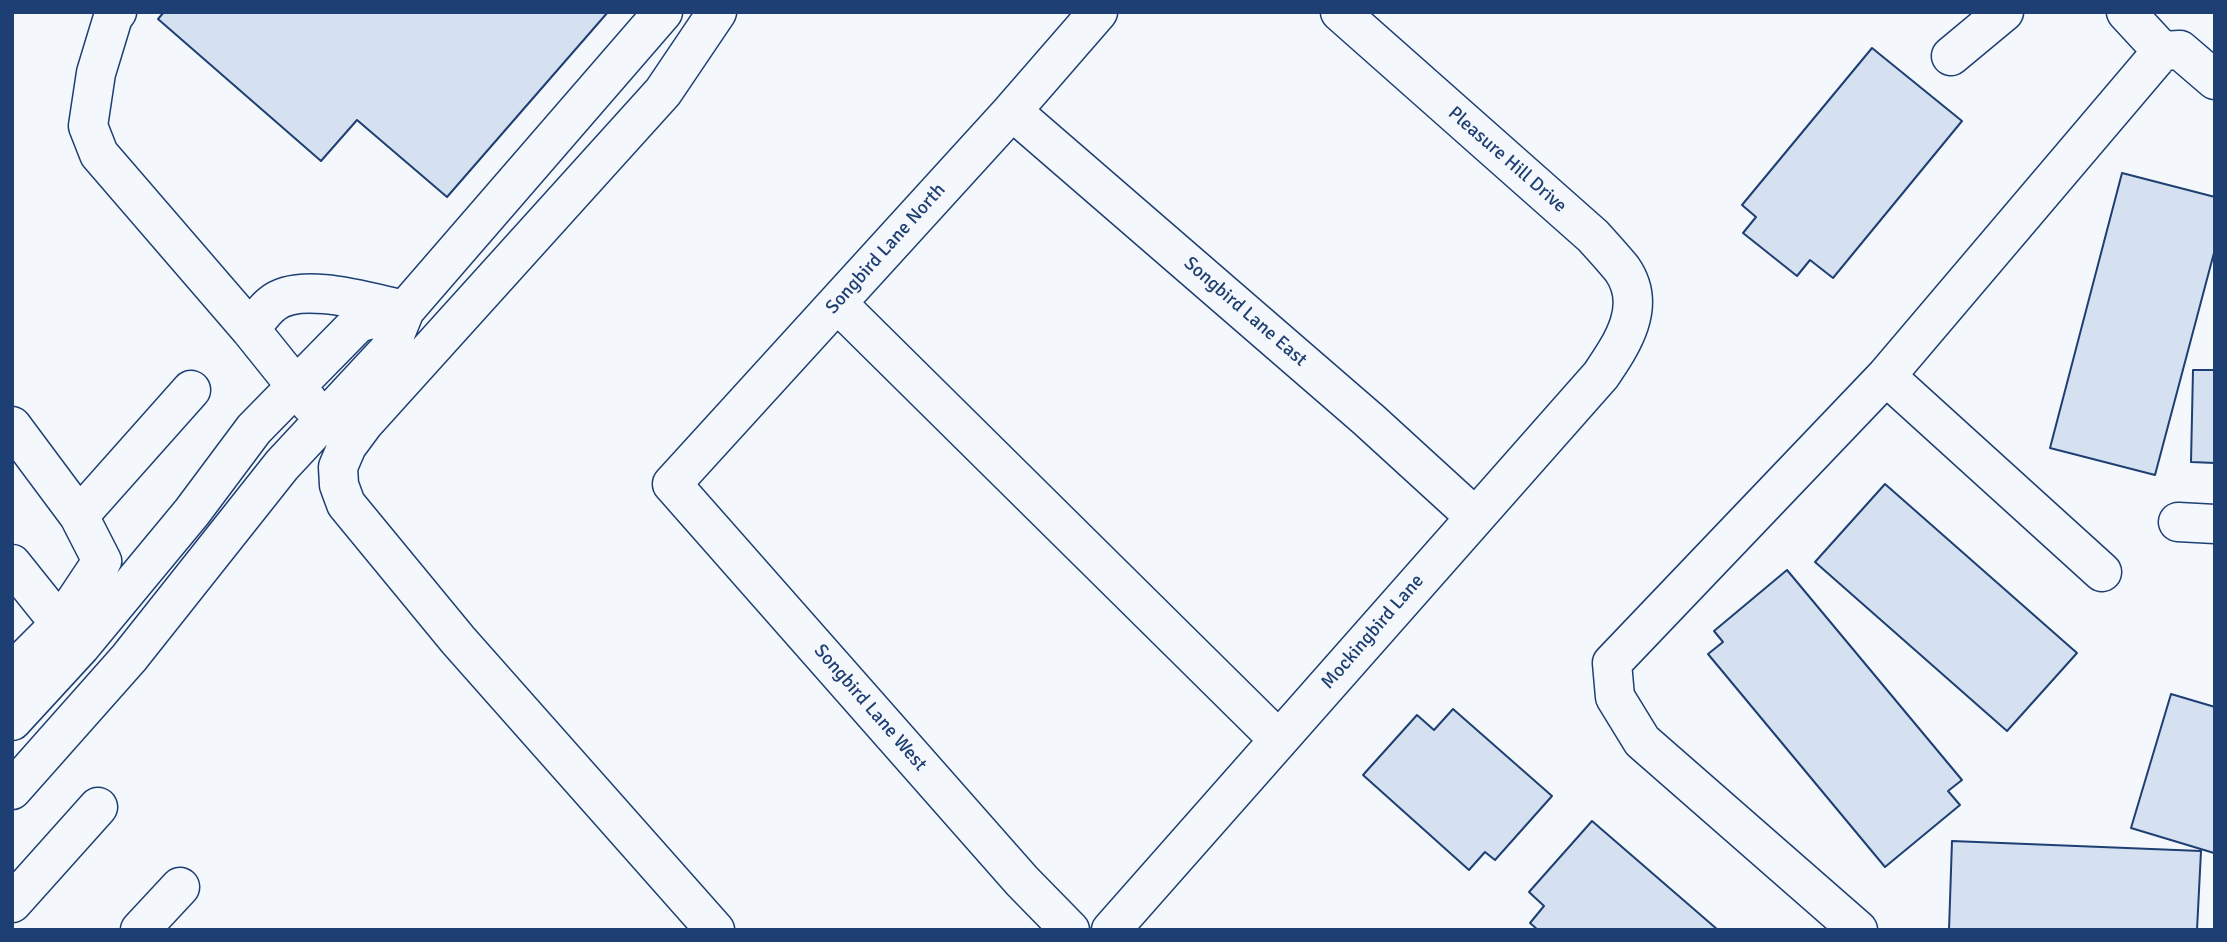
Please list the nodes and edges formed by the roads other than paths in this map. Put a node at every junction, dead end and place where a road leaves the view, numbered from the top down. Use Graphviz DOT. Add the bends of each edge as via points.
graph roads {
  1 [pos="117,12"];
  2 [pos="663,12"];
  3 [pos="717,12"];
  4 [pos="1098,12"];
  5 [pos="1340,12"];
  6 [pos="2004,12"];
  7 [pos="2126,12"];
  8 [pos="2162,51"];
  9 [pos="1951,57"];
  10 [pos="2215,80"];
  11 [pos="1012,111"];
  12 [pos="837,303"];
  13 [pos="405,310"];
  14 [pos="250,329"];
  15 [pos="1627,330"];
  16 [pos="1886,376"];
  17 [pos="295,387"];
  18 [pos="191,390"];
  19 [pos="324,419"];
  20 [pos="12,426"];
  21 [pos="672,484"];
  22 [pos="79,516"];
  23 [pos="1474,516"];
  24 [pos="12,564"];
  25 [pos="2102,572"];
  26 [pos="70,635"];
  27 [pos="12,672"];
  28 [pos="113,677"];
  29 [pos="12,722"];
  30 [pos="1279,739"];
  31 [pos="12,790"];
  32 [pos="98,807"];
  33 [pos="180,887"];
  34 [pos="12,903"];
  35 [pos="140,930"];
  36 [pos="715,930"];
  37 [pos="1070,930"];
  38 [pos="1111,930"];
  39 [pos="1858,930"];
  1 -- 14 [label="street" via="96,73 88,126 99,154"];
  2 -- 13 [label="street"];
  3 -- 36 [label="street" via="663,92 364,423 338,467 346,504 406,578"];
  4 -- 11 [label="street, Songbird Lane North"];
  5 -- 15 [label="street, Pleasure Hill Drive" via="1593,236 1623,272 1632,294"];
  6 -- 9 [label="street"];
  7 -- 8 [label="street"];
  8 -- 10 [label="street" via="2180,50"];
  8 -- 16 [label="street"];
  11 -- 12 [label="street, Songbird Lane North"];
  11 -- 23 [label="street, Songbird Lane East"];
  12 -- 21 [label="street, Songbird Lane North"];
  12 -- 30 [label="street"];
  13 -- 14 [label="street" via="337,295 295,295 273,302"];
  13 -- 17 [label="street" via="358,323"];
  13 -- 19 [label="street" via="389,350"];
  14 -- 17 [label="street"];
  15 -- 23 [label="street, Mockingbird Lane" via="1601,375"];
  16 -- 25 [label="street"];
  16 -- 39 [label="street" via="1612,663 1615,697 1642,741"];
  17 -- 19 [label="street"];
  17 -- 26 [label="street" via="254,429 192,512"];
  18 -- 22 [label="street"];
  19 -- 28 [label="street"];
  20 -- 22 [label="street"];
  21 -- 37 [label="street, Songbird Lane West"];
  22 -- 26 [label="street" via="102,561"];
  23 -- 30 [label="street, Mockingbird Lane"];
  24 -- 26 [label="street"];
  26 -- 27 [label="street"];
  26 -- 28 [label="street"];
  26 -- 29 [label="street"];
  28 -- 31 [label="street"];
  30 -- 38 [label="street, Mockingbird Lane"];
  32 -- 34 [label="street"];
  33 -- 35 [label="street"];
}
